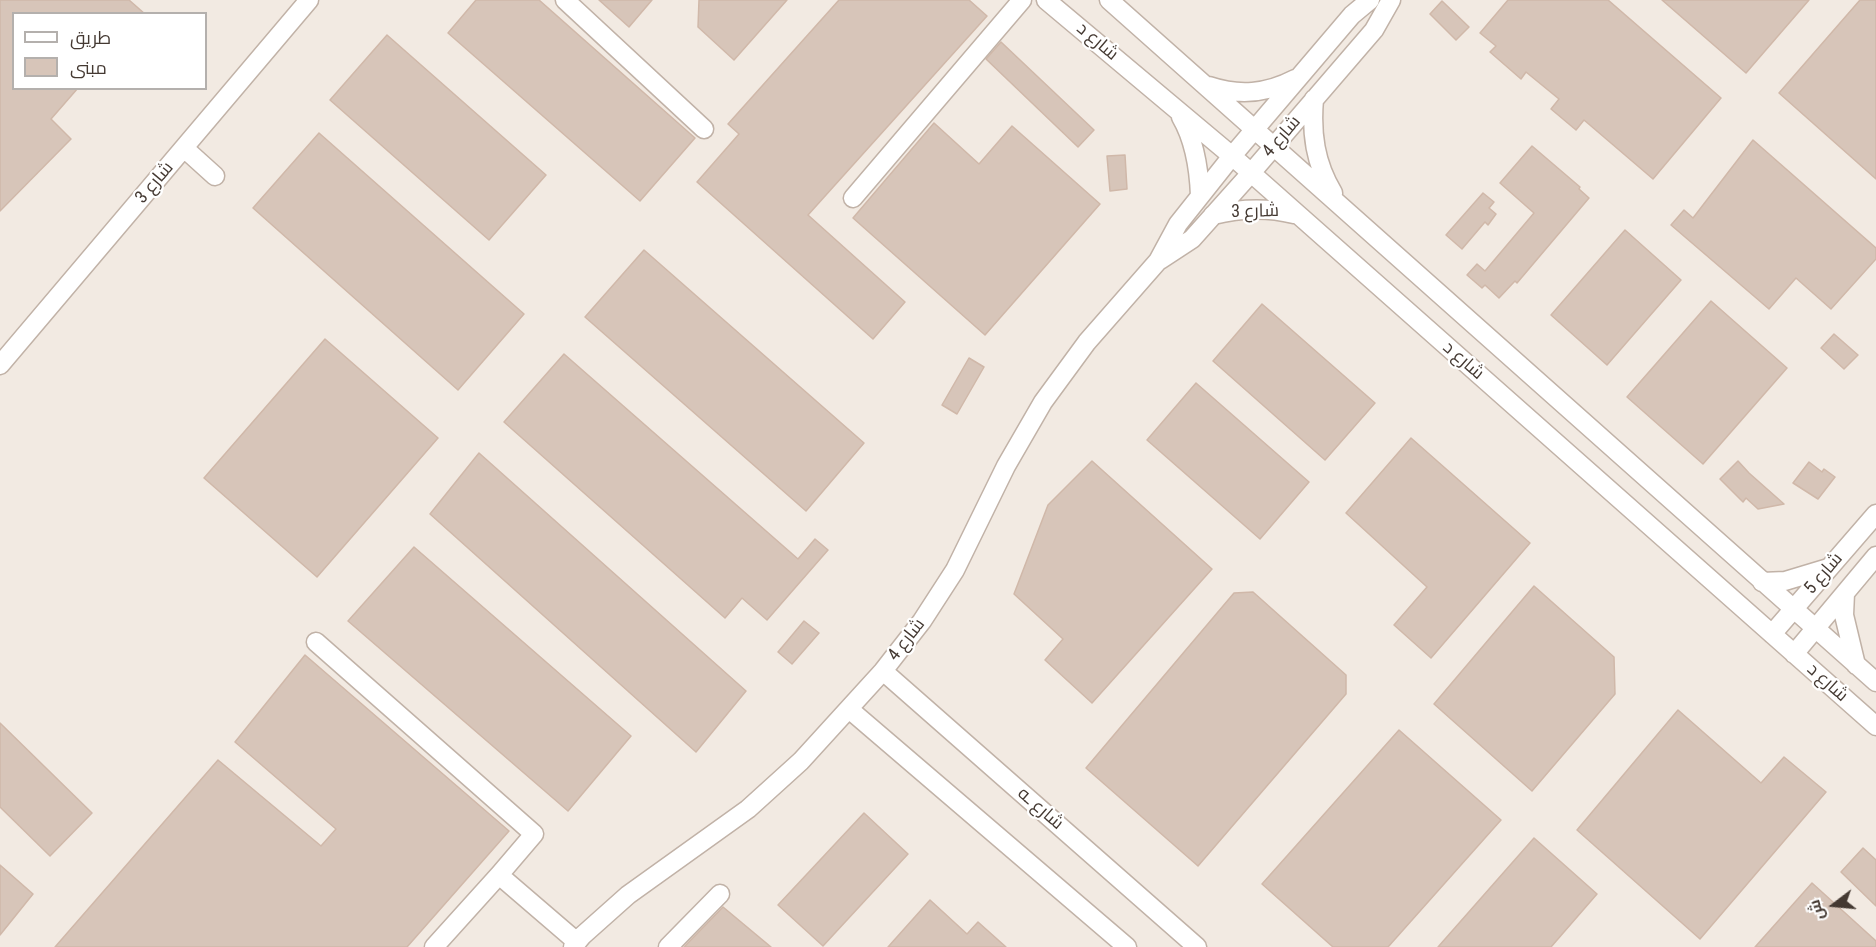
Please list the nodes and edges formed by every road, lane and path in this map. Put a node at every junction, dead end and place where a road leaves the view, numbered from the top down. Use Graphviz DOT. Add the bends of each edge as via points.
graph roads {
  1 [pos="309,0"];
  2 [pos="565,0"];
  3 [pos="1022,0"];
  4 [pos="1046,0"];
  5 [pos="1109,0"];
  6 [pos="1370,0"];
  7 [pos="1391,0"];
  8 [pos="1299,77"];
  9 [pos="1205,85"];
  10 [pos="1314,99"];
  11 [pos="1175,108"];
  12 [pos="1254,128"];
  13 [pos="704,129"];
  14 [pos="1274,146"];
  15 [pos="184,148"];
  16 [pos="1232,156"];
  17 [pos="1251,173"];
  18 [pos="215,176"];
  19 [pos="1200,196"];
  20 [pos="853,198"];
  21 [pos="1342,207"];
  22 [pos="1297,214"];
  23 [pos="1214,215"];
  24 [pos="1158,261"];
  25 [pos="0,365"];
  26 [pos="1876,514"];
  27 [pos="1876,556"];
  28 [pos="1829,567"];
  29 [pos="1762,582"];
  30 [pos="1845,593"];
  31 [pos="1793,609"];
  32 [pos="1815,629"];
  33 [pos="1772,634"];
  34 [pos="316,642"];
  35 [pos="1794,654"];
  36 [pos="1856,664"];
  37 [pos="883,671"];
  38 [pos="1876,682"];
  39 [pos="849,709"];
  40 [pos="1876,726"];
  41 [pos="499,875"];
  42 [pos="720,894"];
  43 [pos="575,945"];
  44 [pos="434,947"];
  45 [pos="668,947"];
  46 [pos="1127,947"];
  47 [pos="1197,947"];
  1 -- 15 [label="street, شارع 3"];
  2 -- 13 [label="street"];
  3 -- 20 [label="street"];
  4 -- 11 [label="street, شارع د"];
  5 -- 9 [label="street, شارع د"];
  6 -- 8 [label="street, شارع 4" via="1352,15"];
  7 -- 10 [label="street, شارع 4" via="1374,30"];
  8 -- 9 [label="street" via="1282,86 1243,93"];
  8 -- 12 [label="street, شارع 4"];
  9 -- 12 [label="street, شارع د"];
  10 -- 14 [label="street, شارع 4"];
  10 -- 21 [label="street" via="1314,146 1320,169"];
  11 -- 16 [label="street, شارع د"];
  11 -- 19 [label="street" via="1192,141"];
  12 -- 14 [label="street, شارع د"];
  12 -- 16 [label="street, شارع 4"];
  14 -- 17 [label="street, شارع 4"];
  14 -- 21 [label="street, شارع د"];
  15 -- 18 [label="street"];
  15 -- 25 [label="street, شارع 3"];
  16 -- 17 [label="street, شارع د"];
  16 -- 19 [label="street, شارع 4"];
  17 -- 22 [label="street, شارع د"];
  17 -- 23 [label="street, شارع 4"];
  19 -- 24 [label="street, شارع 4" via="1178,224"];
  21 -- 29 [label="street, شارع د"];
  22 -- 23 [label="street, شارع 3" via="1263,208"];
  22 -- 33 [label="street, شارع د"];
  23 -- 24 [label="street, شارع 4" via="1191,240"];
  24 -- 37 [label="street, شارع 4" via="1087,342 1043,402 1006,466 955,570"];
  26 -- 28 [label="street, شارع 5"];
  27 -- 30 [label="street, شارع 5"];
  28 -- 29 [label="street" via="1785,581"];
  28 -- 31 [label="street, شارع 5"];
  29 -- 31 [label="street, شارع د"];
  30 -- 32 [label="street, شارع 5"];
  30 -- 36 [label="street" via="1844,615"];
  31 -- 32 [label="street, شارع د"];
  31 -- 33 [label="street, شارع 5"];
  32 -- 35 [label="street, شارع 5"];
  32 -- 36 [label="street, شارع د"];
  33 -- 35 [label="street, شارع د"];
  34 -- 41 [label="street" via="534,834"];
  35 -- 40 [label="street, شارع د"];
  36 -- 38 [label="street, شارع د"];
  37 -- 39 [label="street, شارع 4"];
  37 -- 47 [label="street, شارع ـه"];
  39 -- 43 [label="street, شارع 4" via="801,761 748,809 628,895"];
  39 -- 46 [label="street"];
  41 -- 43 [label="street"];
  41 -- 44 [label="street"];
  42 -- 45 [label="street"];
}
